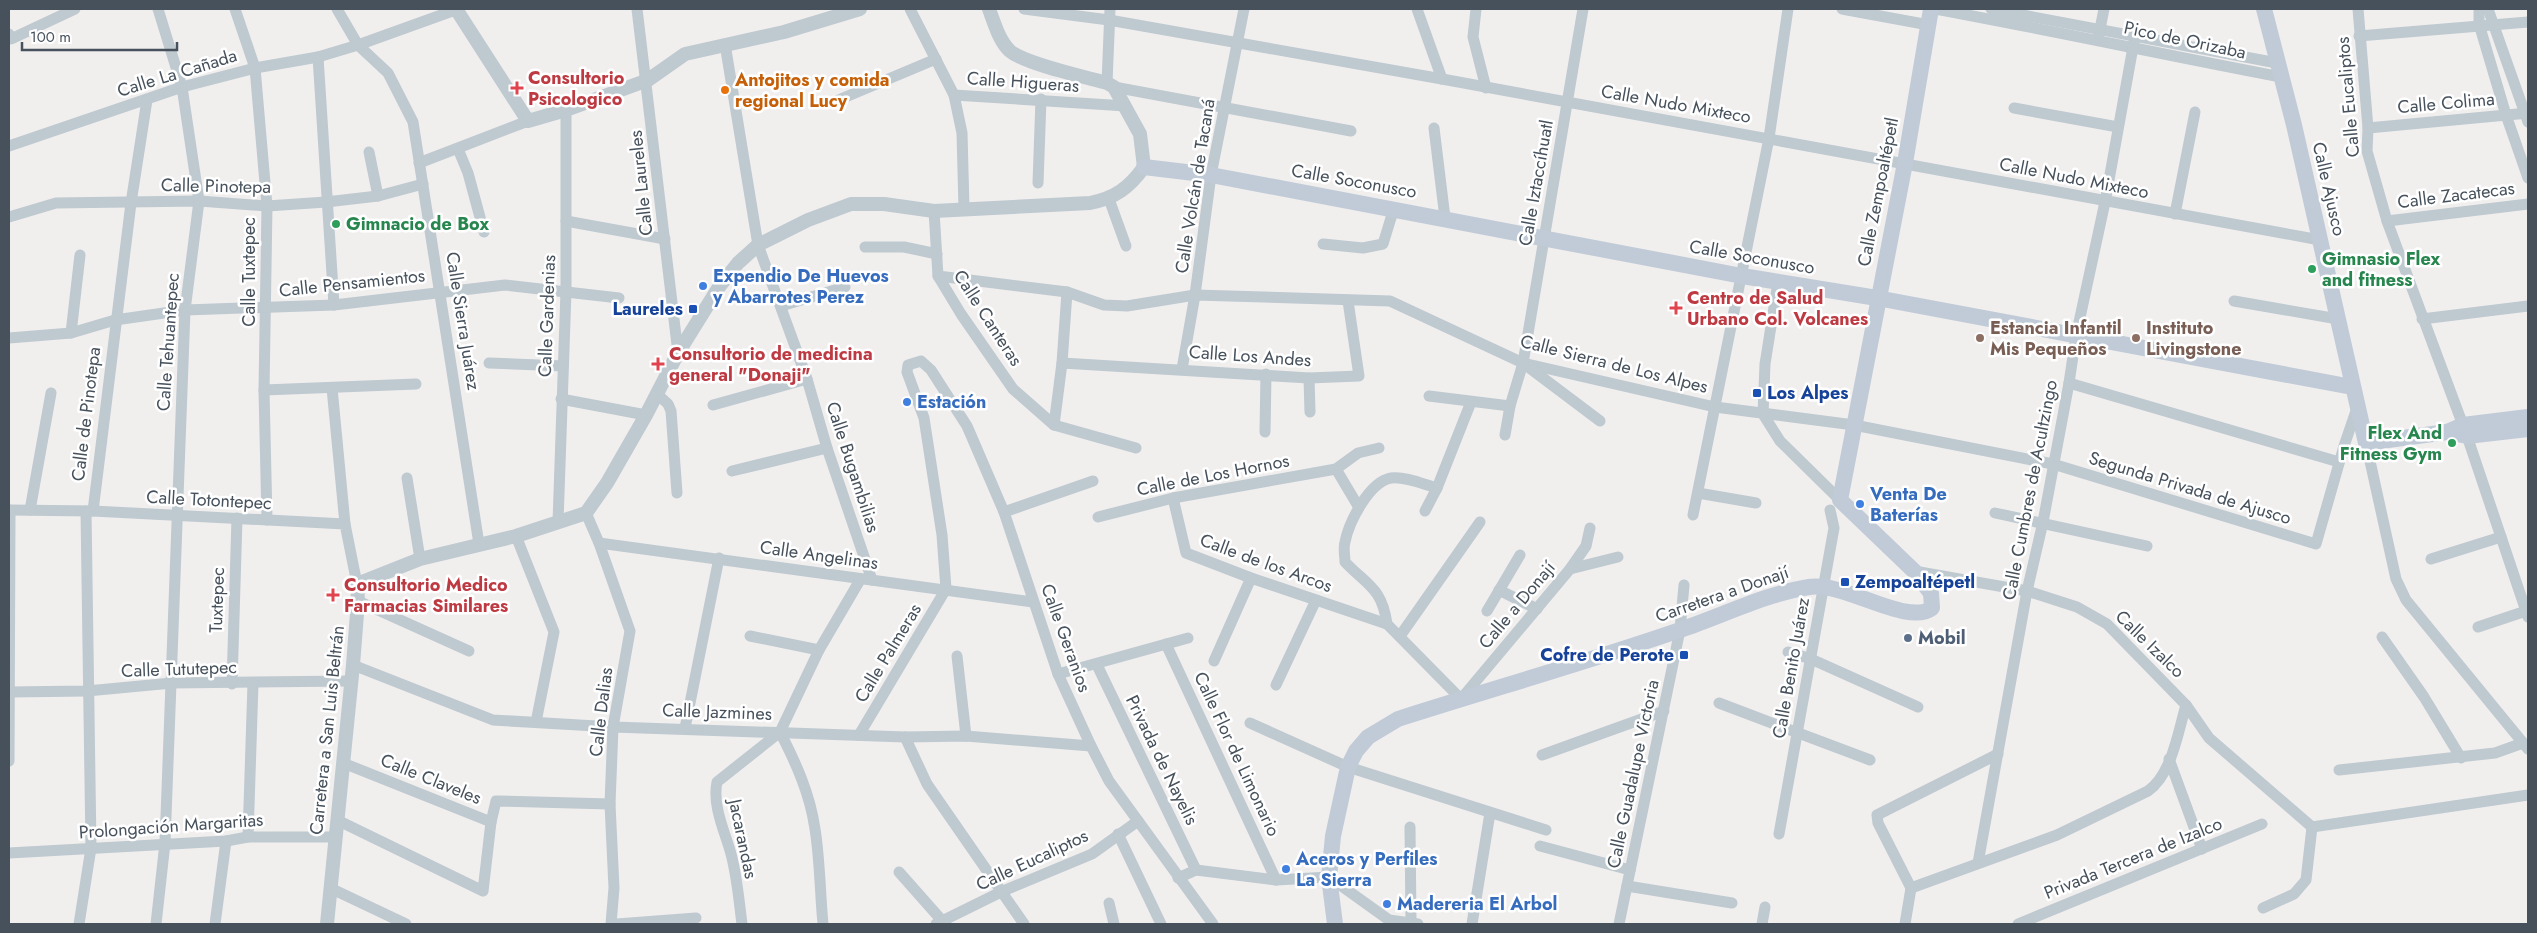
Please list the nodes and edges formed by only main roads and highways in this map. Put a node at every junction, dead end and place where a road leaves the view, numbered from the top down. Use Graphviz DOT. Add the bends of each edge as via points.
graph roads {
  1 [pos="2264,9"];
  2 [pos="1931,14"];
  3 [pos="1144,167"];
  4 [pos="1877,298"];
  5 [pos="2352,387"];
  6 [pos="2528,417"];
  7 [pos="2528,429"];
  8 [pos="2465,431"];
  9 [pos="1835,505"];
  10 [pos="1335,924"];
  1 -- 5 [label="main road, Calle Ajusco"];
  2 -- 4 [label="main road, Calle Zempoaltépetl"];
  3 -- 4 [label="main road, Calle Soconusco" via="1211,175 1742,276"];
  4 -- 5 [label="main road, Calle Soconusco"];
  4 -- 9 [label="main road, Calle Zempoaltépetl" via="1854,425"];
  5 -- 8 [label="main road, Calle Ajusco" via="2366,443"];
  6 -- 8 [label="main road"];
  7 -- 8 [label="main road"];
  9 -- 10 [label="main road, Carretera a Donají" via="1914,571 1931,593 1932,608 1926,612 1908,613 1847,591 1811,586 1398,719 1368,737 1348,767 1332,836 1329,877"];
}
